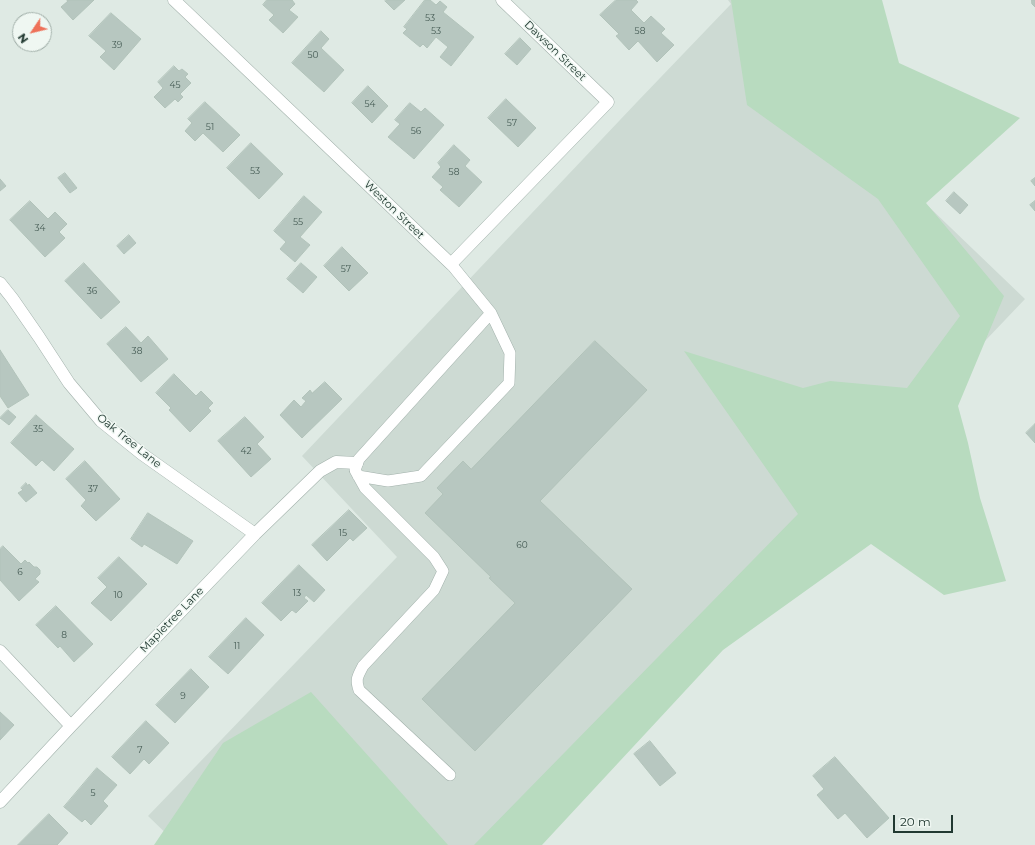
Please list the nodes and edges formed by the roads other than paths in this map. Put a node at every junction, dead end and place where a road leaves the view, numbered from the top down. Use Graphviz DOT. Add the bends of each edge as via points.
graph roads {
  1 [pos="174,0"];
  2 [pos="502,0"];
  3 [pos="451,264"];
  4 [pos="0,283"];
  5 [pos="491,313"];
  6 [pos="357,463"];
  7 [pos="358,476"];
  8 [pos="255,534"];
  9 [pos="0,651"];
  10 [pos="71,726"];
  11 [pos="450,775"];
  12 [pos="0,802"];
  1 -- 3 [label="street, Weston Street"];
  2 -- 3 [label="street, Dawson Street" via="608,102"];
  3 -- 5 [label="lane"];
  4 -- 8 [label="street, Oak Tree Lane" via="40,337 69,383 101,421 142,454"];
  5 -- 6 [label="lane"];
  5 -- 7 [label="lane" via="510,353 508,383 421,476 388,481"];
  6 -- 7 [label="lane" via="355,470"];
  6 -- 8 [label="street, Mapletree Lane" via="336,462 320,471"];
  7 -- 11 [label="lane" via="365,488 434,557 443,570 434,590 363,666 356,682 359,690"];
  8 -- 10 [label="street, Mapletree Lane"];
  9 -- 10 [label="street"];
  10 -- 12 [label="street, Mapletree Lane"];
}
